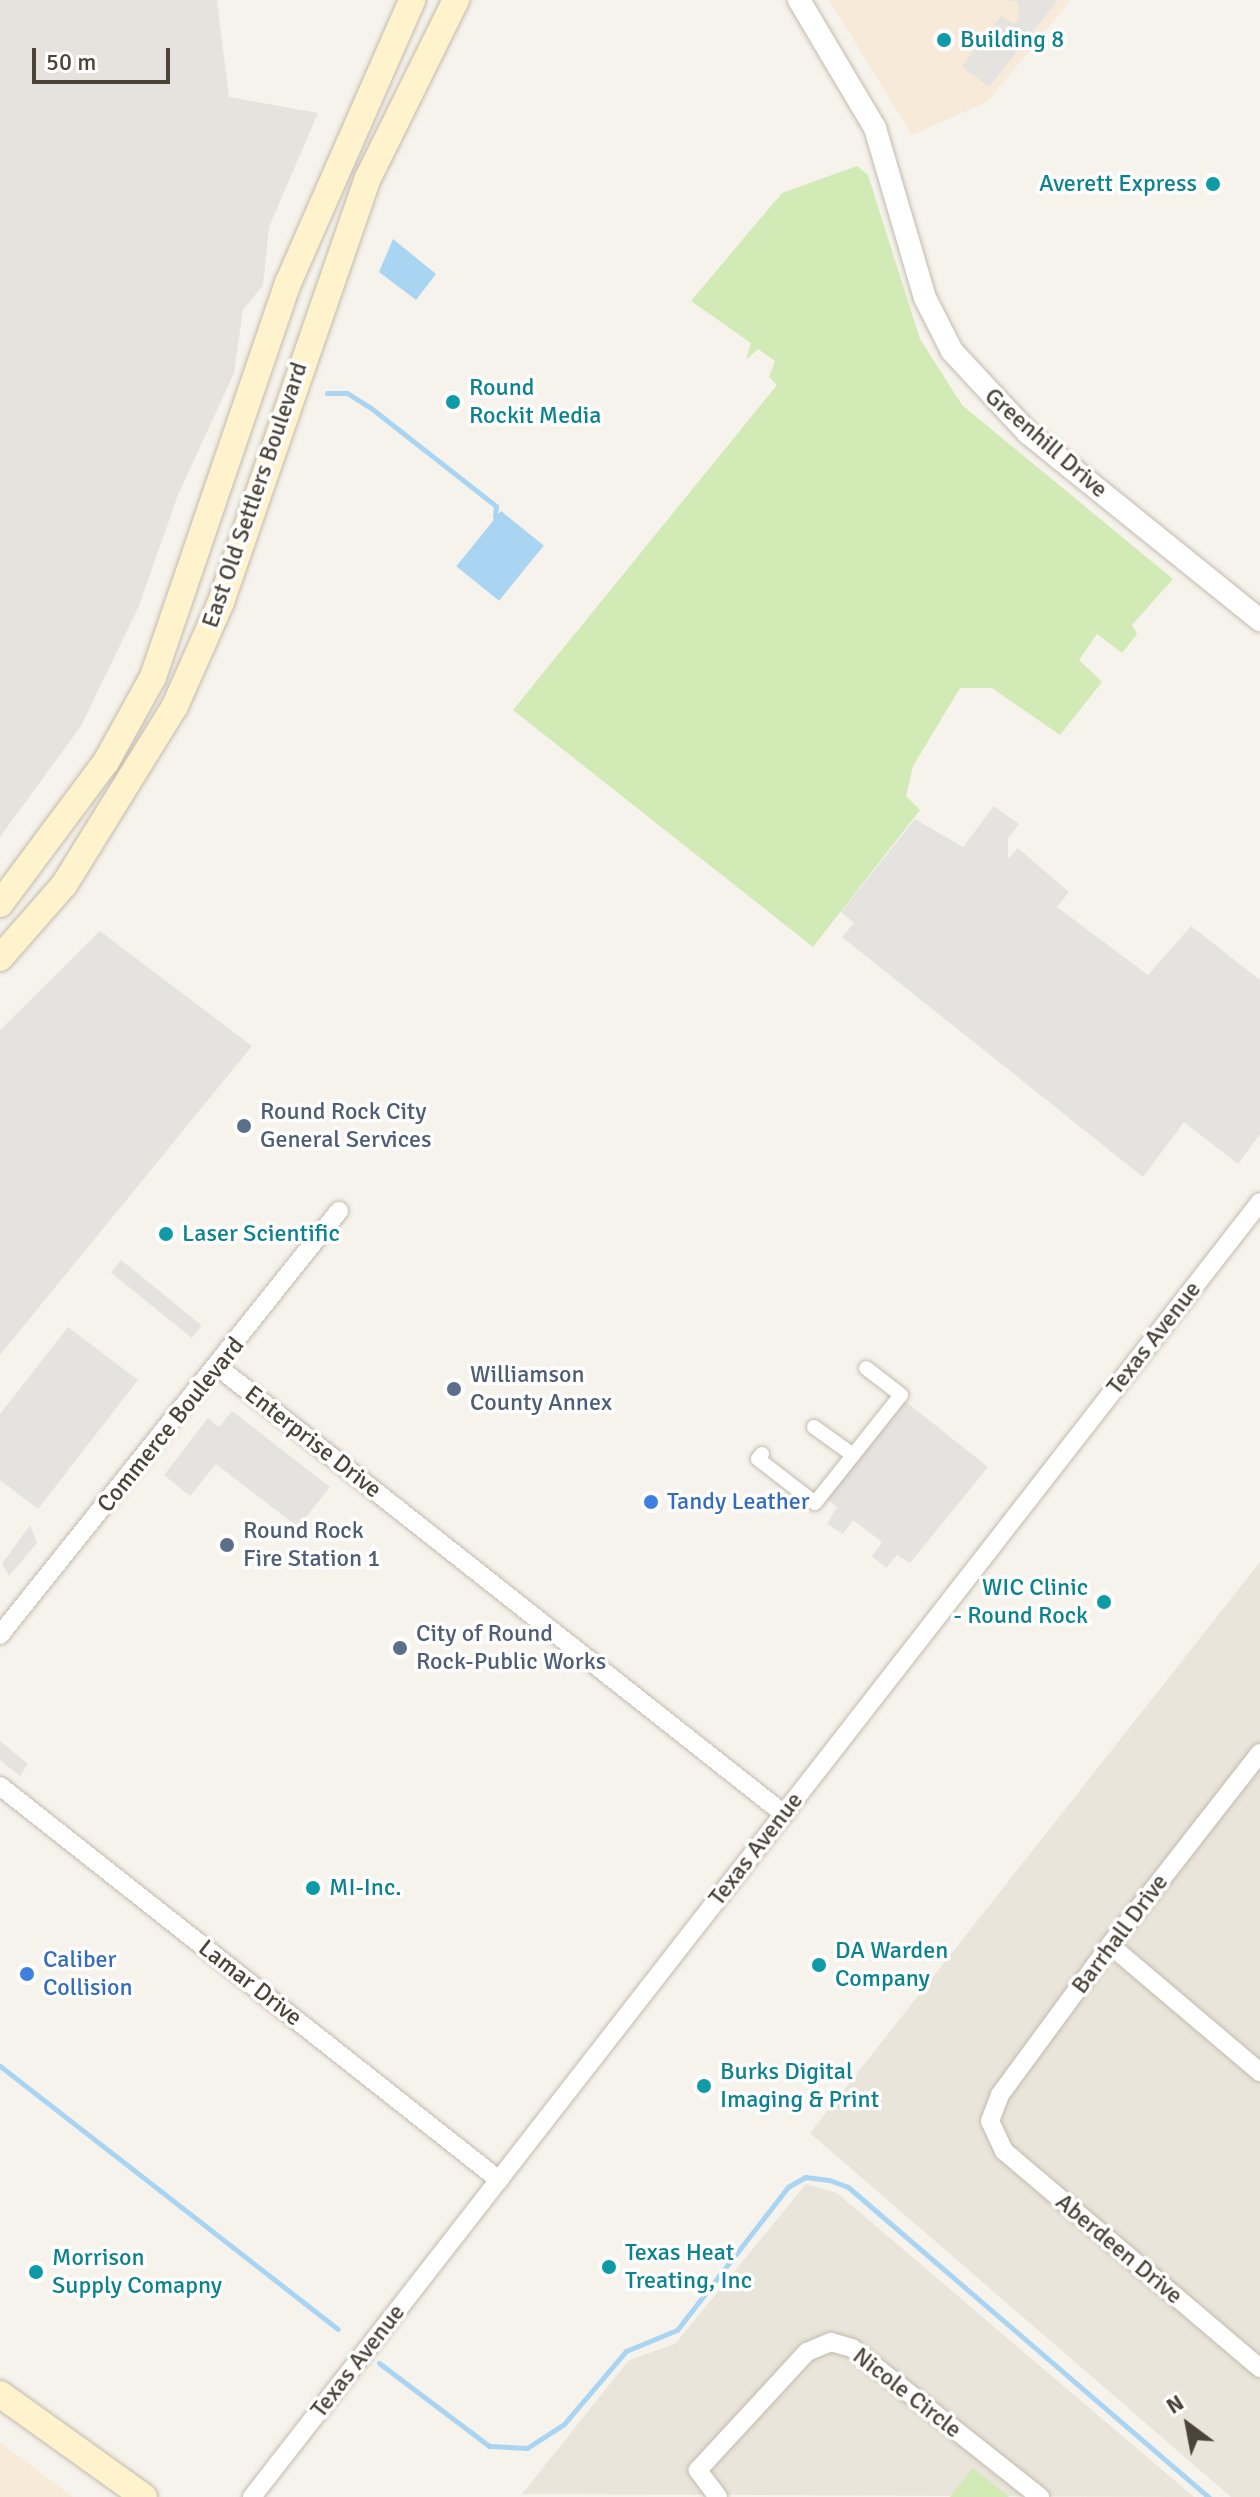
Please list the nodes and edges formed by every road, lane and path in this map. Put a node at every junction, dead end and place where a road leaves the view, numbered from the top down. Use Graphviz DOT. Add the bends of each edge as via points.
graph roads {
  1 [pos="412,0"];
  2 [pos="456,0"];
  3 [pos="799,0"];
  4 [pos="1260,620"];
  5 [pos="0,904"];
  6 [pos="0,958"];
  7 [pos="1260,1202"];
  8 [pos="339,1211"];
  9 [pos="218,1367"];
  10 [pos="866,1368"];
  11 [pos="814,1427"];
  12 [pos="762,1454"];
  13 [pos="853,1455"];
  14 [pos="0,1635"];
  15 [pos="1256,1766"];
  16 [pos="0,1786"];
  17 [pos="784,1814"];
  18 [pos="1110,1945"];
  19 [pos="1260,2072"];
  20 [pos="990,2121"];
  21 [pos="499,2180"];
  22 [pos="1260,2368"];
  23 [pos="0,2394"];
  24 [pos="144,2497"];
  25 [pos="252,2497"];
  26 [pos="718,2497"];
  27 [pos="1040,2497"];
  1 -- 5 [label="main road, East Old Settlers Boulevard" via="288,283 153,677 106,762"];
  2 -- 6 [label="main road, East Old Settlers Boulevard" via="368,178 221,602 175,706 64,885"];
  3 -- 4 [label="street, Greenhill Drive" via="875,128 925,298 952,351 1028,433"];
  7 -- 17 [label="street, Texas Avenue"];
  8 -- 9 [label="street, Commerce Boulevard"];
  9 -- 14 [label="street, Commerce Boulevard"];
  9 -- 17 [label="street, Enterprise Drive"];
  10 -- 13 [label="street" via="901,1395"];
  11 -- 13 [label="street"];
  12 -- 13 [label="street" via="758,1459 815,1503"];
  15 -- 18 [label="street, Barrhall Drive"];
  16 -- 21 [label="street, Lamar Drive"];
  17 -- 21 [label="street, Texas Avenue"];
  18 -- 19 [label="street"];
  18 -- 20 [label="street, Barrhall Drive" via="1000,2095"];
  20 -- 22 [label="street, Aberdeen Drive" via="1004,2151"];
  21 -- 25 [label="street, Texas Avenue"];
  23 -- 24 [label="main road"];
  26 -- 27 [label="street, Nicole Circle" via="698,2470 807,2352 831,2342 852,2348"];
}
